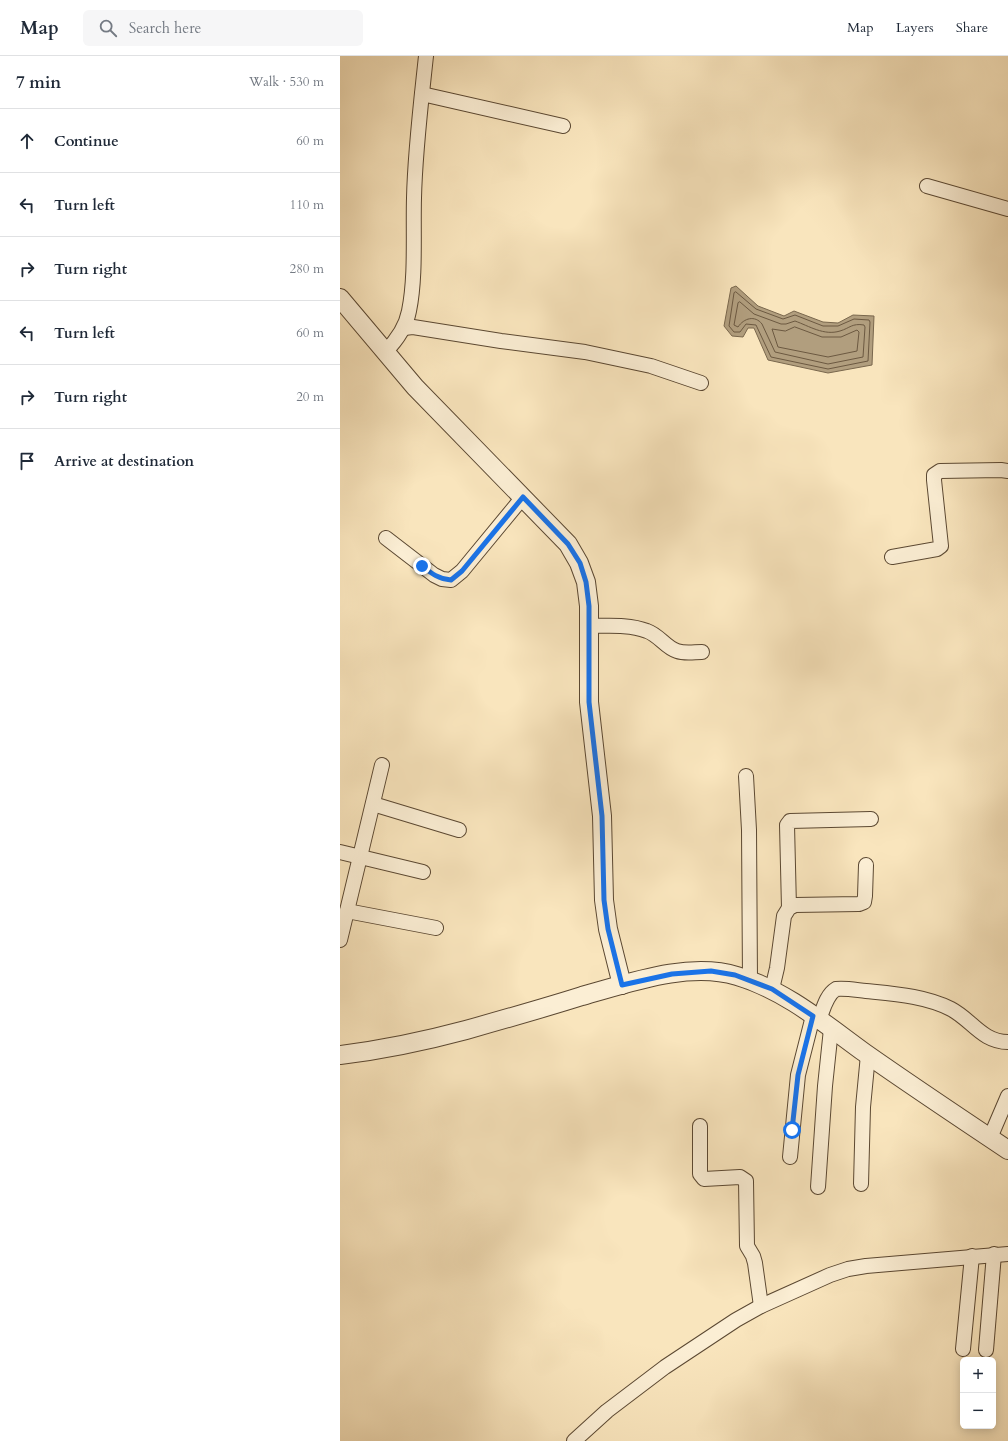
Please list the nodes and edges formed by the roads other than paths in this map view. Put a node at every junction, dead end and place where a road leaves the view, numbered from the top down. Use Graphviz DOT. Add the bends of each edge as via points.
graph roads {
  1 [pos="426,56"];
  2 [pos="422,94"];
  3 [pos="564,126"];
  4 [pos="927,186"];
  5 [pos="1008,209"];
  6 [pos="340,298"];
  7 [pos="404,328"];
  8 [pos="385,352"];
  9 [pos="701,383"];
  10 [pos="1008,471"];
  11 [pos="523,497"];
  12 [pos="386,538"];
  13 [pos="892,557"];
  14 [pos="589,626"];
  15 [pos="702,652"];
  16 [pos="382,765"];
  17 [pos="746,776"];
  18 [pos="373,804"];
  19 [pos="871,819"];
  20 [pos="459,830"];
  21 [pos="340,852"];
  22 [pos="360,857"];
  23 [pos="866,865"];
  24 [pos="423,872"];
  25 [pos="789,908"];
  26 [pos="347,911"];
  27 [pos="436,928"];
  28 [pos="340,940"];
  29 [pos="750,980"];
  30 [pos="622,985"];
  31 [pos="772,989"];
  32 [pos="821,1022"];
  33 [pos="1008,1042"];
  34 [pos="340,1055"];
  35 [pos="868,1055"];
  36 [pos="1008,1096"];
  37 [pos="700,1126"];
  38 [pos="990,1138"];
  39 [pos="1008,1150"];
  40 [pos="790,1157"];
  41 [pos="861,1184"];
  42 [pos="818,1186"];
  43 [pos="994,1254"];
  44 [pos="1008,1254"];
  45 [pos="972,1256"];
  46 [pos="761,1306"];
  47 [pos="963,1349"];
  48 [pos="986,1350"];
  49 [pos="574,1441"];
  1 -- 2 [label="street"];
  2 -- 3 [label="street"];
  2 -- 7 [label="street" via="414,198 412,289"];
  4 -- 5 [label="street"];
  6 -- 8 [label="street"];
  7 -- 8 [label="street"];
  7 -- 9 [label="street" via="413,327 585,352 651,366"];
  8 -- 11 [label="street" via="415,387"];
  10 -- 13 [label="street" via="937,472 934,480 941,546 938,549"];
  11 -- 12 [label="street" via="462,571 451,580 434,575"];
  11 -- 14 [label="street" via="568,544 580,563 586,582"];
  14 -- 15 [label="street" via="630,626 647,631 678,652"];
  14 -- 30 [label="street" via="589,702 602,816 604,900 608,929"];
  16 -- 18 [label="street"];
  17 -- 29 [label="street"];
  18 -- 20 [label="street"];
  18 -- 22 [label="street"];
  19 -- 25 [label="street" via="790,821 787,825"];
  21 -- 22 [label="street"];
  22 -- 24 [label="street"];
  22 -- 26 [label="street"];
  23 -- 25 [label="street" via="864,902 795,905"];
  25 -- 31 [label="street" via="784,916"];
  26 -- 27 [label="street"];
  26 -- 28 [label="street"];
  29 -- 30 [label="street" via="711,971 672,974"];
  29 -- 31 [label="street"];
  30 -- 34 [label="street" via="464,1030 371,1052"];
  31 -- 32 [label="street"];
  32 -- 33 [label="street" via="828,998 831,992 836,990 908,996 949,1008 988,1038"];
  32 -- 35 [label="street"];
  32 -- 40 [label="street" via="798,1075"];
  32 -- 42 [label="street" via="826,1086"];
  35 -- 38 [label="street"];
  35 -- 41 [label="street" via="863,1107"];
  36 -- 38 [label="street"];
  37 -- 46 [label="street" via="702,1177 740,1177 746,1181 747,1246 755,1263"];
  38 -- 39 [label="street"];
  43 -- 44 [label="street"];
  43 -- 45 [label="street"];
  43 -- 48 [label="street"];
  45 -- 46 [label="street" via="848,1269"];
  45 -- 47 [label="street"];
  46 -- 49 [label="street" via="664,1367 607,1411"];
}
